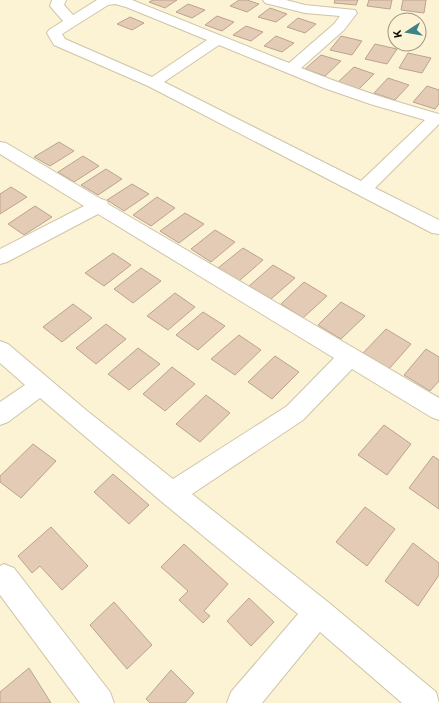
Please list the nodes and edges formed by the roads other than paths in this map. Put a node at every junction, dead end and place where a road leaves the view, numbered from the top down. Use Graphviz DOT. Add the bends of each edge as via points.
graph roads {
  1 [pos="60,0"];
  2 [pos="116,0"];
  3 [pos="270,0"];
  4 [pos="71,21"];
  5 [pos="218,39"];
  6 [pos="291,69"];
  7 [pos="153,82"];
  8 [pos="438,118"];
  9 [pos="0,147"];
  10 [pos="363,190"];
  11 [pos="100,206"];
  12 [pos="439,228"];
  13 [pos="0,257"];
  14 [pos="0,350"];
  15 [pos="349,357"];
  16 [pos="40,386"];
  17 [pos="439,410"];
  18 [pos="0,415"];
  19 [pos="171,494"];
  20 [pos="4,578"];
  21 [pos="318,612"];
  22 [pos="99,703"];
  23 [pos="242,703"];
  24 [pos="425,703"];
  1 -- 4 [label="street" via="57,6"];
  2 -- 4 [label="street" via="106,1"];
  2 -- 5 [label="street"];
  3 -- 6 [label="street" via="305,9 350,13 340,27"];
  4 -- 7 [label="street" via="54,33 59,42"];
  5 -- 6 [label="street"];
  5 -- 7 [label="street"];
  6 -- 8 [label="street" via="376,101"];
  7 -- 10 [label="street"];
  8 -- 10 [label="street"];
  9 -- 11 [label="street"];
  10 -- 12 [label="street"];
  11 -- 13 [label="street"];
  11 -- 15 [label="street"];
  14 -- 16 [label="street"];
  15 -- 17 [label="street"];
  15 -- 19 [label="street" via="295,413"];
  16 -- 18 [label="street"];
  16 -- 19 [label="street"];
  19 -- 21 [label="street"];
  20 -- 22 [label="street"];
  21 -- 23 [label="street"];
  21 -- 24 [label="street"];
}
